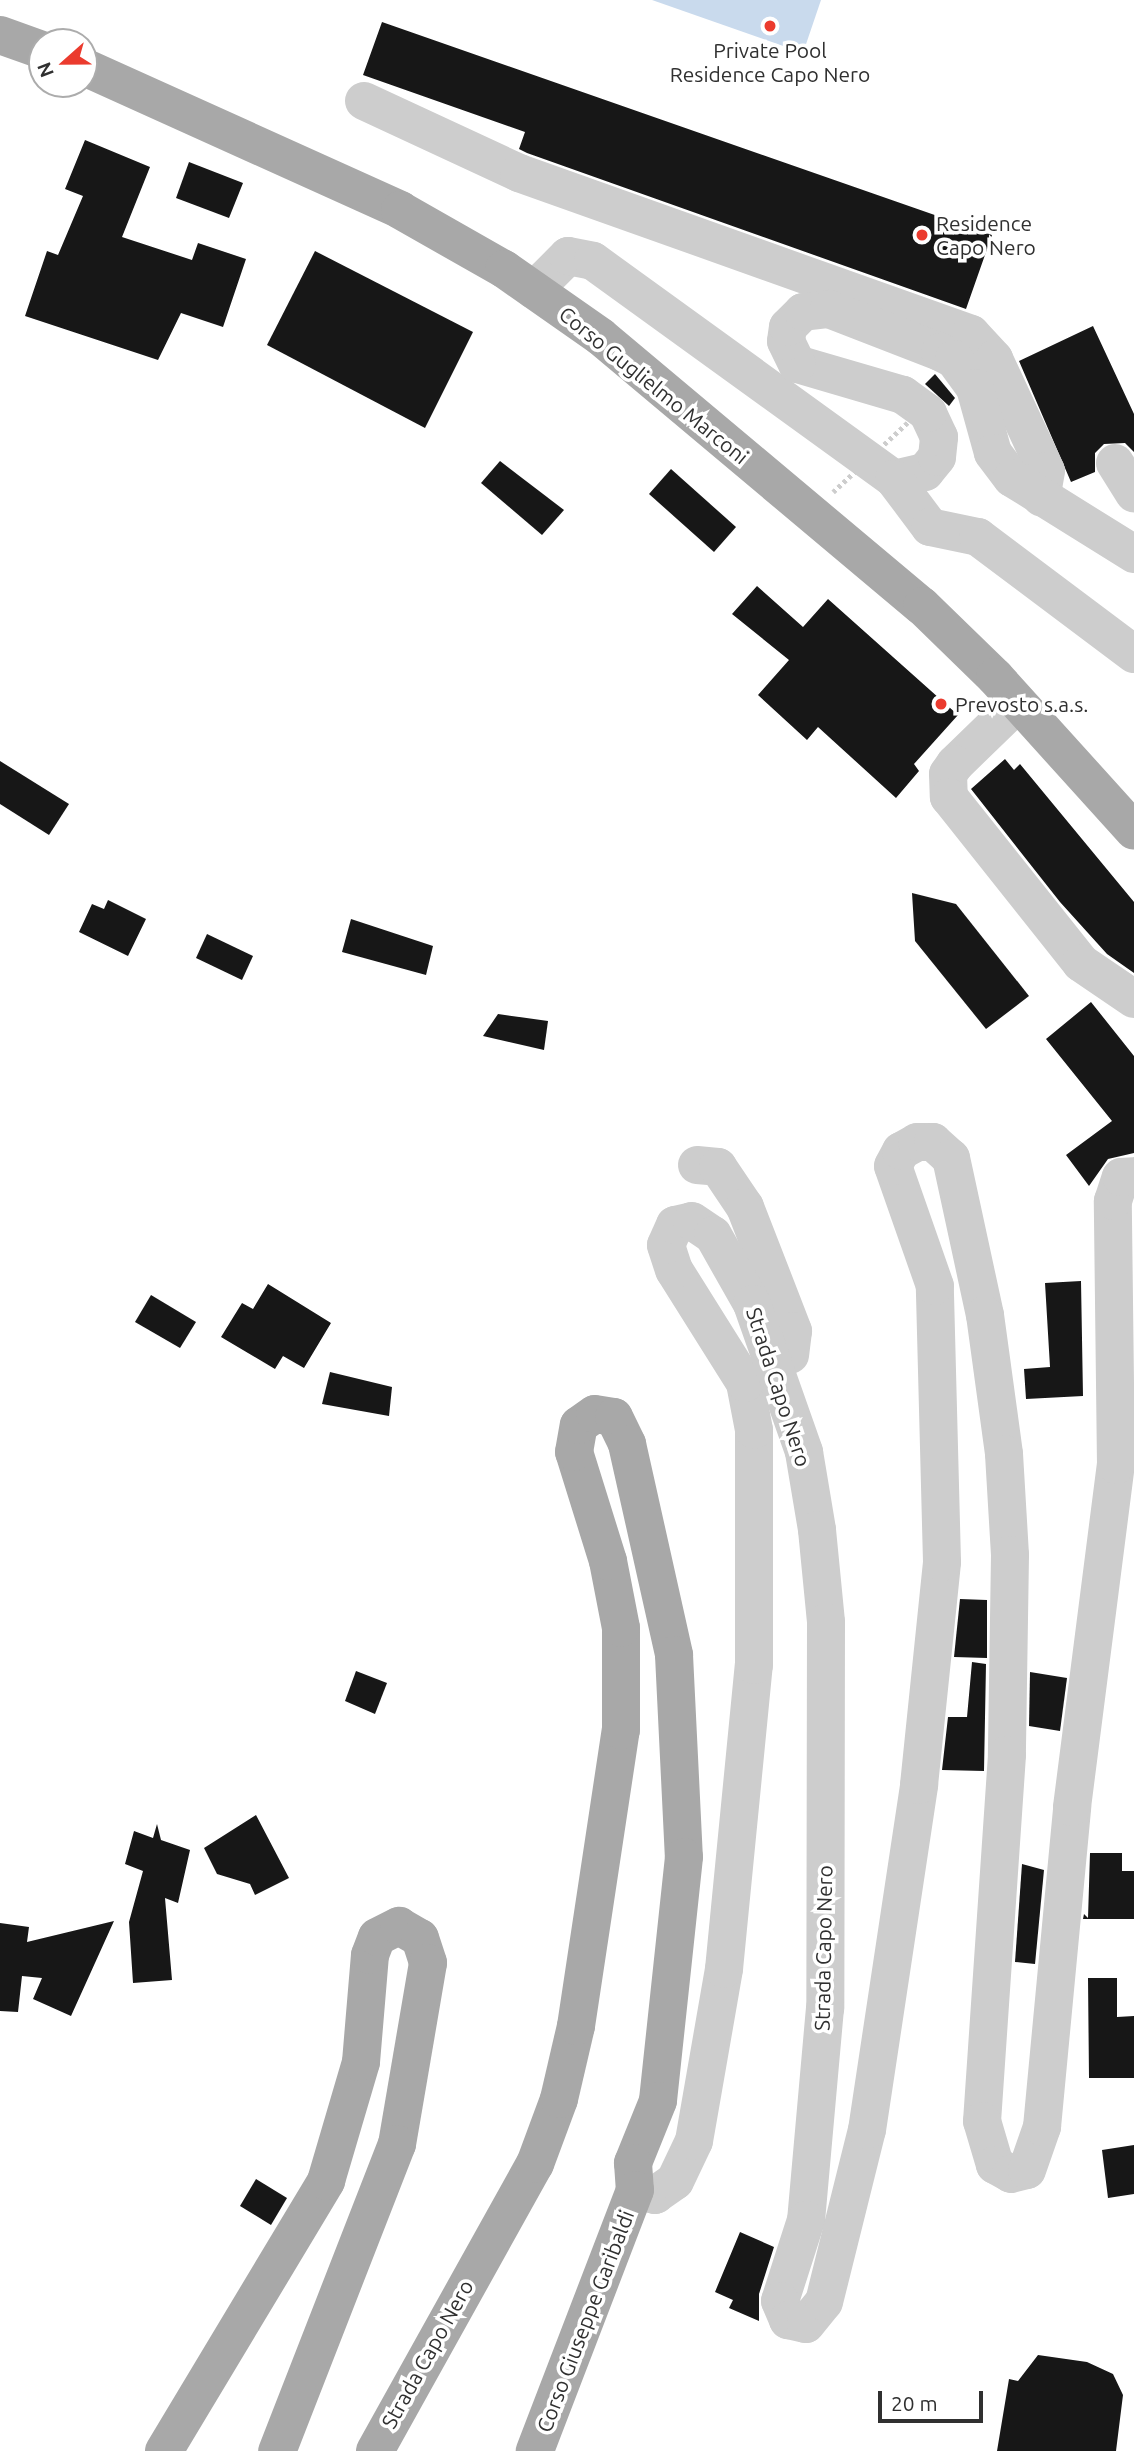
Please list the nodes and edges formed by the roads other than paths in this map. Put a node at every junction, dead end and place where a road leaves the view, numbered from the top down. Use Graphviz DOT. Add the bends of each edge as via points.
graph roads {
  1 [pos="0,36"];
  2 [pos="28,45"];
  3 [pos="98,73"];
  4 [pos="364,102"];
  5 [pos="534,290"];
  6 [pos="894,479"];
  7 [pos="1041,498"];
  8 [pos="1134,554"];
  9 [pos="1134,654"];
  10 [pos="1018,703"];
  11 [pos="1134,831"];
  12 [pos="1134,999"];
  13 [pos="696,1165"];
  14 [pos="1134,1176"];
  15 [pos="778,1370"];
  16 [pos="635,2190"];
  17 [pos="164,2451"];
  18 [pos="277,2451"];
  19 [pos="375,2451"];
  20 [pos="535,2451"];
  1 -- 2 [label="main road"];
  3 -- 5 [label="main road, Corso Guglielmo Marconi" via="400,210"];
  4 -- 7 [label="street" via="519,173 971,334 995,359 1046,471"];
  5 -- 6 [label="street" via="568,256 593,261"];
  5 -- 10 [label="main road, Corso Guglielmo Marconi" via="601,337 922,606"];
  6 -- 7 [label="street" via="925,472 937,457 934,424 903,395 797,364 786,341 788,327 803,312 841,312 954,359 975,388 1002,467"];
  6 -- 9 [label="street" via="930,527 978,537"];
  7 -- 8 [label="street"];
  10 -- 11 [label="main road, Corso Guglielmo Marconi"];
  10 -- 12 [label="street" via="955,764 948,774 950,797 1080,963"];
  13 -- 15 [label="street" via="718,1167 745,1208 793,1331 795,1349"];
  14 -- 15 [label="street, Strada Capo Nero" via="1121,1177 1113,1201 1116,1465 1072,1807 1042,2127 1027,2170 1011,2174 995,2165 982,2121 1007,1755 1010,1555 1004,1454 985,1315 951,1158 933,1142 916,1142 901,1151 893,1166 935,1286 942,1562 919,1785 867,2130 832,2277 824,2302 806,2325 788,2320 780,2301 806,2220 825,2008 826,1622 804,1452"];
  15 -- 16 [label="street, Strada Capo Nero" via="752,1304 713,1235 692,1220 675,1225 666,1245 674,1269 745,1383 754,1430 754,1665 724,1969 694,2141 675,2181 655,2195"];
  16 -- 19 [label="main road, Strada Capo Nero" via="633,2164 658,2101 667,2040 684,1857 683,1752 674,1655 627,1444 614,1417 595,1414 579,1425 574,1452 621,1628 622,1694 618,1778 576,2026 559,2099 535,2164"];
  16 -- 20 [label="main road, Corso Giuseppe Garibaldi"];
  17 -- 18 [label="main road" via="326,2181 360,2062 370,1955 377,1937 399,1927 420,1938 428,1963 397,2144"];
}
